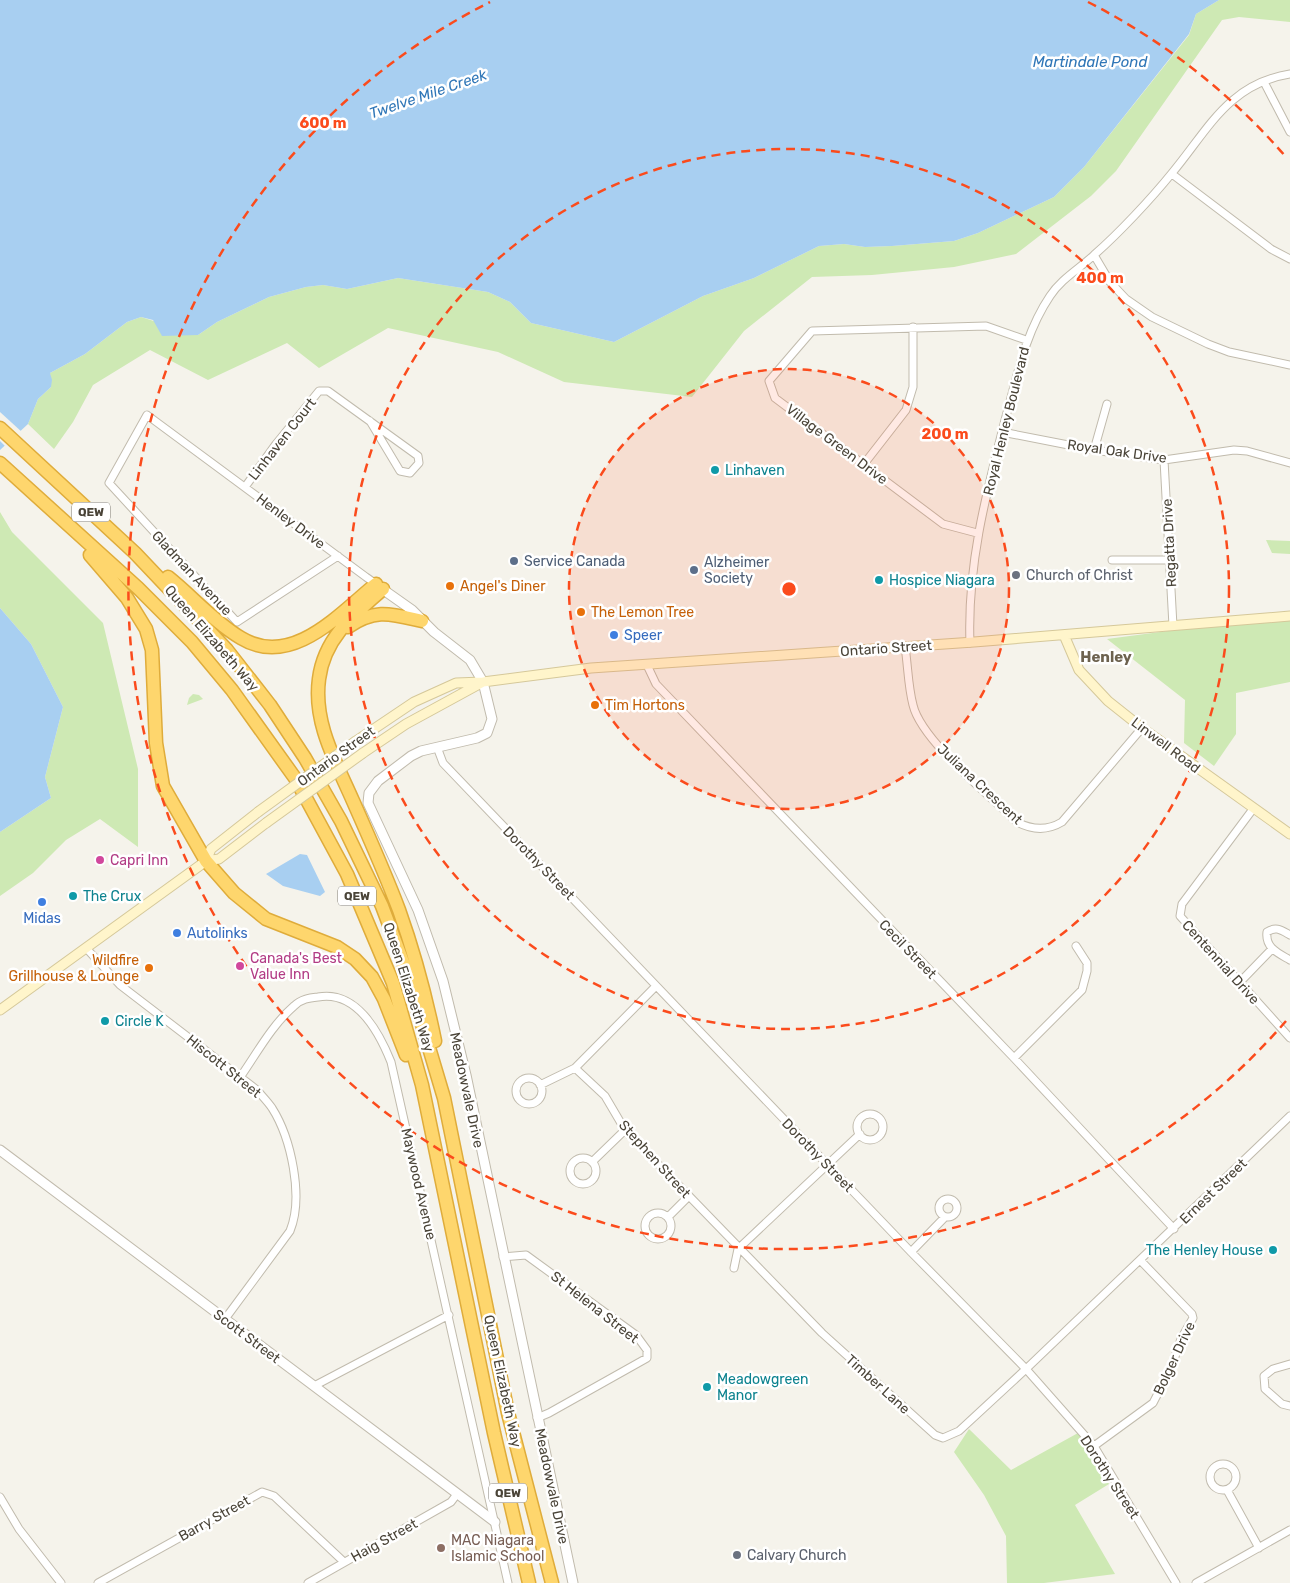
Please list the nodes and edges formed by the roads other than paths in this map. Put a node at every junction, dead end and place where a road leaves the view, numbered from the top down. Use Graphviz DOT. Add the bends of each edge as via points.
graph roads {
  1 [pos="1290,74"];
  2 [pos="1264,82"];
  3 [pos="1290,132"];
  4 [pos="1172,174"];
  5 [pos="1094,256"];
  6 [pos="1290,258"];
  7 [pos="913,327"];
  8 [pos="1026,340"];
  9 [pos="1290,365"];
  10 [pos="1107,404"];
  11 [pos="370,422"];
  12 [pos="0,428"];
  13 [pos="1002,432"];
  14 [pos="1094,450"];
  15 [pos="1164,460"];
  16 [pos="0,463"];
  17 [pos="1290,463"];
  18 [pos="864,464"];
  19 [pos="111,478"];
  20 [pos="245,487"];
  21 [pos="30,491"];
  22 [pos="977,533"];
  23 [pos="135,553"];
  24 [pos="338,556"];
  25 [pos="1112,560"];
  26 [pos="1169,560"];
  27 [pos="380,587"];
  28 [pos="1290,616"];
  29 [pos="422,621"];
  30 [pos="1173,626"];
  31 [pos="1064,635"];
  32 [pos="970,643"];
  33 [pos="329,647"];
  34 [pos="905,647"];
  35 [pos="648,666"];
  36 [pos="483,682"];
  37 [pos="1142,728"];
  38 [pos="437,747"];
  39 [pos="1253,809"];
  40 [pos="1290,834"];
  41 [pos="206,861"];
  42 [pos="1290,935"];
  43 [pos="1076,946"];
  44 [pos="86,948"];
  45 [pos="1272,949"];
  46 [pos="1290,960"];
  47 [pos="1240,982"];
  48 [pos="656,986"];
  49 [pos="0,1010"];
  50 [pos="1290,1038"];
  51 [pos="1014,1058"];
  52 [pos="575,1068"];
  53 [pos="241,1076"];
  54 [pos="540,1085"];
  55 [pos="444,1098"];
  56 [pos="1290,1116"];
  57 [pos="625,1130"];
  58 [pos="860,1134"];
  59 [pos="0,1150"];
  60 [pos="592,1162"];
  61 [pos="827,1164"];
  62 [pos="689,1196"];
  63 [pos="668,1217"];
  64 [pos="945,1217"];
  65 [pos="1174,1229"];
  66 [pos="738,1248"];
  67 [pos="911,1252"];
  68 [pos="503,1257"];
  69 [pos="1141,1261"];
  70 [pos="734,1268"];
  71 [pos="449,1315"];
  72 [pos="225,1319"];
  73 [pos="1290,1364"];
  74 [pos="1026,1369"];
  75 [pos="314,1386"];
  76 [pos="488,1404"];
  77 [pos="1290,1406"];
  78 [pos="537,1418"];
  79 [pos="1094,1446"];
  80 [pos="1227,1490"];
  81 [pos="457,1494"];
  82 [pos="0,1497"];
  83 [pos="494,1522"];
  84 [pos="1290,1530"];
  85 [pos="1259,1548"];
  86 [pos="344,1562"];
  87 [pos="61,1583"];
  88 [pos="98,1583"];
  89 [pos="308,1583"];
  90 [pos="508,1583"];
  91 [pos="529,1583"];
  92 [pos="552,1583"];
  93 [pos="573,1583"];
  94 [pos="1176,1583"];
  95 [pos="1196,1583"];
  1 -- 2 [label="street, Royal Henley Boulevard"];
  2 -- 3 [label="street"];
  2 -- 4 [label="street, Royal Henley Boulevard" via="1220,110"];
  4 -- 5 [label="street, Royal Henley Boulevard"];
  4 -- 6 [label="street" via="1271,249"];
  5 -- 8 [label="street, Royal Henley Boulevard" via="1050,295"];
  5 -- 9 [label="street" via="1110,282 1126,299 1152,317 1222,349"];
  7 -- 8 [label="street, Village Green Drive" via="986,326"];
  7 -- 18 [label="street" via="912,387 906,410"];
  7 -- 18 [label="street, Village Green Drive" via="812,331 769,381 775,398"];
  8 -- 13 [label="street, Royal Henley Boulevard"];
  10 -- 14 [label="street"];
  11 -- 11 [label="street, Linhaven Court" via="400,470 410,473 419,464 418,456"];
  11 -- 20 [label="street, Linhaven Court" via="328,392 319,391"];
  12 -- 23 [label="highway, Queen Elizabeth Way / QEW"];
  13 -- 14 [label="street, Royal Oak Drive"];
  13 -- 22 [label="street, Royal Henley Boulevard"];
  14 -- 15 [label="street, Royal Oak Drive"];
  15 -- 17 [label="street, Royal Oak Drive" via="1234,450"];
  15 -- 26 [label="street, Regatta Drive"];
  16 -- 21 [label="highway, Queen Elizabeth Way / QEW"];
  18 -- 22 [label="street, Village Green Drive" via="943,524"];
  19 -- 20 [label="street, Henley Drive" via="147,415"];
  19 -- 24 [label="street, Gladman Avenue" via="109,483 237,622"];
  20 -- 24 [label="street, Henley Drive"];
  21 -- 41 [label="highway" via="108,573 146,629 152,650 156,743 163,786"];
  21 -- 76 [label="highway, Queen Elizabeth Way / QEW" via="138,588 192,642 226,683 295,778 347,874 393,983 422,1085"];
  22 -- 32 [label="street, Royal Henley Boulevard" via="969,588"];
  23 -- 27 [label="highway" via="233,633 266,647 280,647 308,638"];
  23 -- 55 [label="highway, Queen Elizabeth Way / QEW" via="221,644 270,705 341,821 382,906 405,967"];
  24 -- 27 [label="street, Henley Drive"];
  25 -- 26 [label="street"];
  26 -- 30 [label="street, Regatta Drive"];
  27 -- 29 [label="street, Henley Drive"];
  27 -- 33 [label="highway" via="346,622"];
  28 -- 30 [label="main road, Ontario Street"];
  29 -- 33 [label="highway" via="396,614 373,614 348,627"];
  29 -- 36 [label="street, Henley Drive" via="470,660"];
  30 -- 31 [label="main road, Ontario Street"];
  31 -- 32 [label="main road, Ontario Street"];
  31 -- 37 [label="main road, Linwell Road" via="1078,670"];
  32 -- 34 [label="main road, Ontario Street"];
  33 -- 55 [label="highway" via="317,695 321,722 399,910 428,1008"];
  34 -- 35 [label="main road, Ontario Street"];
  34 -- 37 [label="street, Juliana Crescent" via="913,706 922,724 1016,822 1025,826 1044,829 1062,822"];
  35 -- 36 [label="main road, Ontario Street" via="591,668"];
  35 -- 51 [label="street, Cecil Street" via="656,684"];
  36 -- 38 [label="street, Meadowvale Drive" via="492,719 487,733"];
  36 -- 41 [label="main road, Ontario Street, bridge" via="406,724 219,859"];
  36 -- 41 [label="main road, Ontario Street, bridge" via="456,683 414,702 258,812 211,849"];
  37 -- 39 [label="main road, Linwell Road"];
  38 -- 48 [label="street, Dorothy Street" via="443,763"];
  38 -- 68 [label="street, Meadowvale Drive" via="421,751 395,767 369,793 368,803 418,910 443,981 466,1075"];
  39 -- 40 [label="main road, Linwell Road"];
  39 -- 47 [label="street, Centennial Drive" via="1182,904 1180,916"];
  41 -- 44 [label="main road, Ontario Street"];
  41 -- 76 [label="highway" via="234,893 266,919 319,939 355,959 372,977 384,999 406,1057"];
  42 -- 45 [label="street" via="1280,928 1267,932 1266,939"];
  43 -- 51 [label="street" via="1087,963 1082,990"];
  44 -- 49 [label="main road, Ontario Street"];
  44 -- 53 [label="street, Hiscott Street" via="120,985"];
  45 -- 46 [label="street"];
  45 -- 47 [label="street"];
  47 -- 50 [label="street, Centennial Drive"];
  48 -- 52 [label="street"];
  48 -- 61 [label="street, Dorothy Street"];
  51 -- 65 [label="street, Cecil Street"];
  52 -- 54 [label="street"];
  52 -- 57 [label="street, Stephen Street" via="605,1096"];
  53 -- 71 [label="street, Maywood Avenue" via="281,1018 304,999 341,997 364,1014 392,1062"];
  53 -- 72 [label="street, Hiscott Street" via="272,1107 282,1127 296,1177 297,1195 290,1231"];
  55 -- 92 [label="highway, Queen Elizabeth Way / QEW" via="508,1414"];
  56 -- 65 [label="street, Ernest Street"];
  57 -- 60 [label="street"];
  57 -- 62 [label="street, Stephen Street"];
  58 -- 61 [label="street"];
  59 -- 72 [label="street, Scott Street"];
  61 -- 66 [label="street"];
  61 -- 67 [label="street, Dorothy Street"];
  62 -- 63 [label="street"];
  62 -- 66 [label="street, Stephen Street"];
  64 -- 67 [label="street"];
  65 -- 69 [label="street, Ernest Street"];
  66 -- 70 [label="street"];
  66 -- 74 [label="street, Timber Lane" via="822,1333 935,1435 943,1438 959,1431"];
  67 -- 74 [label="street, Dorothy Street"];
  68 -- 78 [label="street, Meadowvale Drive"];
  68 -- 78 [label="street, St Helena Street" via="526,1255 636,1335 647,1350 647,1358"];
  69 -- 74 [label="street, Ernest Street"];
  69 -- 79 [label="street, Bolger Drive" via="1193,1318 1153,1403"];
  71 -- 75 [label="street"];
  71 -- 83 [label="street, Maywood Avenue"];
  72 -- 75 [label="street, Scott Street"];
  73 -- 77 [label="street" via="1273,1369 1264,1376 1265,1389 1282,1404"];
  74 -- 79 [label="street, Dorothy Street"];
  75 -- 81 [label="street, Scott Street"];
  76 -- 91 [label="highway, Queen Elizabeth Way / QEW"];
  78 -- 93 [label="street, Meadowvale Drive"];
  79 -- 94 [label="street, Dorothy Street"];
  80 -- 85 [label="street"];
  81 -- 83 [label="street, Scott Street"];
  81 -- 86 [label="street, Haig Street" via="451,1502"];
  82 -- 87 [label="street" via="19,1529"];
  83 -- 90 [label="street, Maywood Avenue"];
  84 -- 85 [label="street"];
  85 -- 95 [label="street"];
  86 -- 88 [label="street, Barry Street" via="274,1496 262,1492"];
  86 -- 89 [label="street, Haig Street"];
}
